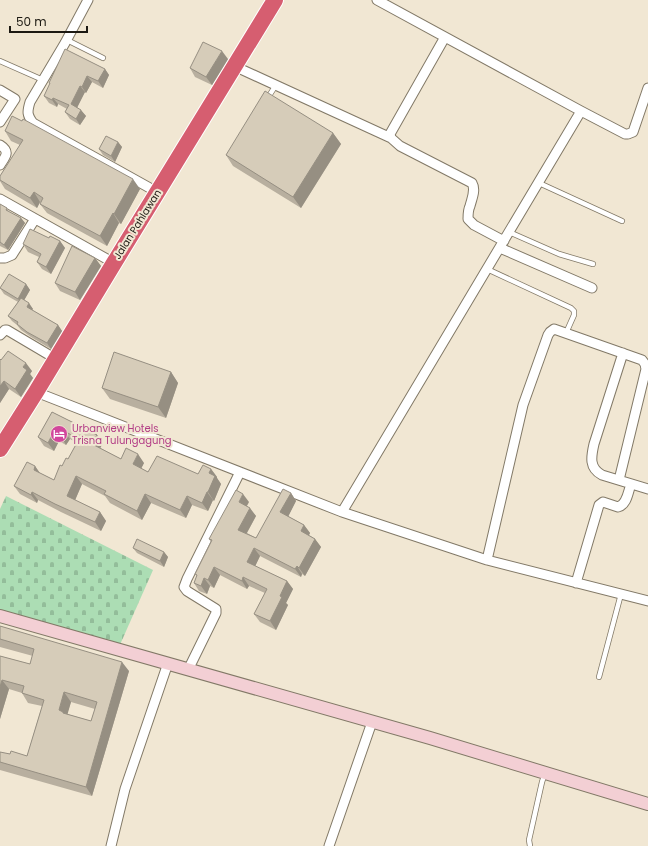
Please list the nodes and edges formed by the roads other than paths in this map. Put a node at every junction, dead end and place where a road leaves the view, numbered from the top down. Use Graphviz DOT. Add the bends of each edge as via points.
graph roads {
  1 [pos="88,0"];
  2 [pos="275,0"];
  3 [pos="377,0"];
  4 [pos="445,37"];
  5 [pos="67,40"];
  6 [pos="103,58"];
  7 [pos="0,61"];
  8 [pos="234,66"];
  9 [pos="43,80"];
  10 [pos="276,85"];
  11 [pos="648,88"];
  12 [pos="0,90"];
  13 [pos="264,105"];
  14 [pos="581,111"];
  15 [pos="0,122"];
  16 [pos="391,138"];
  17 [pos="0,145"];
  18 [pos="0,166"];
  19 [pos="539,183"];
  20 [pos="157,192"];
  21 [pos="0,199"];
  22 [pos="35,219"];
  23 [pos="622,221"];
  24 [pos="509,232"];
  25 [pos="502,245"];
  26 [pos="0,258"];
  27 [pos="114,263"];
  28 [pos="594,264"];
  29 [pos="487,270"];
  30 [pos="592,288"];
  31 [pos="566,333"];
  32 [pos="0,335"];
  33 [pos="623,353"];
  34 [pos="56,359"];
  35 [pos="36,392"];
  36 [pos="0,449"];
  37 [pos="240,472"];
  38 [pos="618,480"];
  39 [pos="631,484"];
  40 [pos="648,489"];
  41 [pos="342,512"];
  42 [pos="487,560"];
  43 [pos="576,583"];
  44 [pos="621,594"];
  45 [pos="648,601"];
  46 [pos="0,616"];
  47 [pos="168,663"];
  48 [pos="188,670"];
  49 [pos="599,677"];
  50 [pos="372,722"];
  51 [pos="545,773"];
  52 [pos="648,804"];
  53 [pos="111,846"];
  54 [pos="330,846"];
  55 [pos="530,846"];
  1 -- 5 [label="street"];
  2 -- 8 [label="highway, Jalan Pahlawan"];
  3 -- 4 [label="street"];
  4 -- 14 [label="street"];
  4 -- 16 [label="street" via="390,134"];
  5 -- 6 [label="lane"];
  5 -- 9 [label="street"];
  7 -- 9 [label="lane"];
  8 -- 10 [label="street"];
  8 -- 20 [label="highway, Jalan Pahlawan"];
  9 -- 20 [label="street" via="28,109 28,116 33,123"];
  10 -- 13 [label="lane"];
  10 -- 16 [label="street"];
  11 -- 14 [label="street" via="633,132 628,134"];
  12 -- 15 [label="street" via="15,99"];
  14 -- 19 [label="street"];
  16 -- 25 [label="street" via="400,146 472,183 473,197 468,219"];
  17 -- 18 [label="street" via="6,153"];
  19 -- 23 [label="lane"];
  19 -- 24 [label="street"];
  20 -- 27 [label="highway, Jalan Pahlawan"];
  21 -- 22 [label="street"];
  22 -- 26 [label="street" via="12,255"];
  22 -- 27 [label="street"];
  24 -- 25 [label="street"];
  24 -- 28 [label="lane" via="559,254"];
  25 -- 29 [label="street"];
  25 -- 30 [label="street"];
  27 -- 34 [label="highway, Jalan Pahlawan"];
  29 -- 31 [label="lane" via="571,308 574,315"];
  29 -- 41 [label="street"];
  31 -- 33 [label="street"];
  31 -- 42 [label="street" via="554,329 548,335 523,405"];
  32 -- 34 [label="street" via="7,330"];
  33 -- 38 [label="street" via="642,360 646,369"];
  33 -- 38 [label="street" via="592,455 593,468 596,472"];
  34 -- 35 [label="highway, Jalan Pahlawan"];
  35 -- 36 [label="highway, Jalan Pahlawan"];
  35 -- 37 [label="street"];
  37 -- 41 [label="street"];
  37 -- 48 [label="street" via="184,587 216,609"];
  38 -- 39 [label="street"];
  39 -- 40 [label="street"];
  39 -- 43 [label="street" via="625,503 621,507 603,502 599,505"];
  41 -- 42 [label="street"];
  42 -- 43 [label="street"];
  43 -- 44 [label="street"];
  44 -- 45 [label="street"];
  44 -- 49 [label="lane"];
  46 -- 47 [label="street"];
  47 -- 48 [label="street"];
  47 -- 53 [label="street" via="125,789"];
  48 -- 50 [label="street"];
  50 -- 51 [label="street"];
  50 -- 54 [label="street"];
  51 -- 52 [label="street"];
  51 -- 55 [label="lane" via="529,840"];
}
